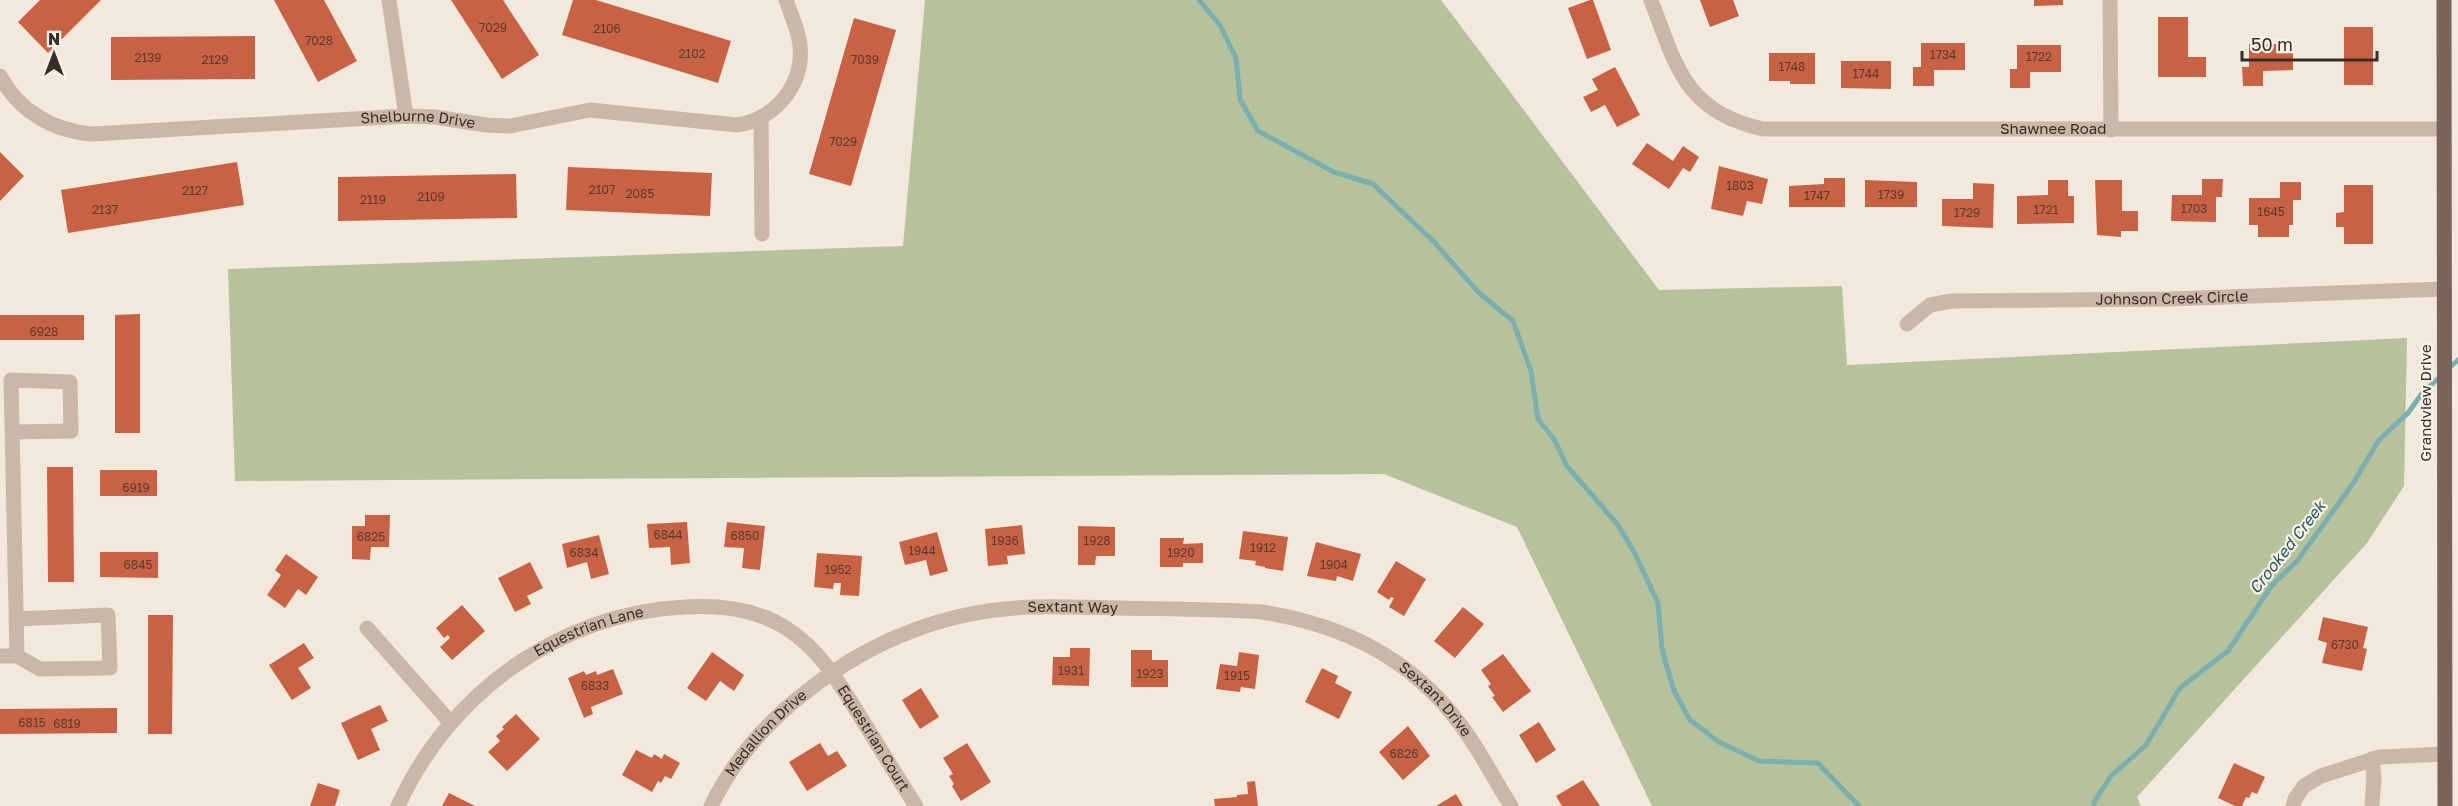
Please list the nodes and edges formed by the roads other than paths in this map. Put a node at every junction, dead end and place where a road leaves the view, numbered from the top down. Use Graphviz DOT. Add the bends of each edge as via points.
graph roads {
  1 [pos="389,0"];
  2 [pos="786,0"];
  3 [pos="1650,0"];
  4 [pos="2110,0"];
  5 [pos="2444,0"];
  6 [pos="0,76"];
  7 [pos="406,116"];
  8 [pos="761,117"];
  9 [pos="2444,129"];
  10 [pos="2111,130"];
  11 [pos="762,234"];
  12 [pos="2444,289"];
  13 [pos="1907,324"];
  14 [pos="12,432"];
  15 [pos="7,499"];
  16 [pos="11,609"];
  17 [pos="1325,626"];
  18 [pos="366,628"];
  19 [pos="0,656"];
  20 [pos="17,656"];
  21 [pos="831,671"];
  22 [pos="450,722"];
  23 [pos="2444,754"];
  24 [pos="2372,759"];
  25 [pos="398,806"];
  26 [pos="711,806"];
  27 [pos="916,806"];
  28 [pos="1511,806"];
  29 [pos="2293,806"];
  30 [pos="2372,806"];
  31 [pos="2445,806"];
  1 -- 7 [label="street"];
  2 -- 8 [label="street, Shelburne Drive" via="798,36 800,59 793,83 780,104"];
  3 -- 10 [label="street, Shawnee Road" via="1675,66 1692,90 1714,111 1762,129"];
  4 -- 10 [label="street"];
  5 -- 9 [label="main road, Grandview Drive"];
  6 -- 7 [label="street, Shelburne Drive" via="20,103 49,123 92,134"];
  7 -- 8 [label="street, Shelburne Drive" via="510,126 590,110 737,125"];
  8 -- 11 [label="street"];
  9 -- 10 [label="street, Shawnee Road"];
  9 -- 12 [label="main road, Grandview Drive"];
  12 -- 13 [label="street, Johnson Creek Circle" via="2171,299 1952,301 1930,305"];
  12 -- 23 [label="main road, Grandview Drive"];
  14 -- 14 [label="street" via="10,380 70,382 71,431"];
  14 -- 15 [label="street"];
  15 -- 16 [label="street"];
  16 -- 20 [label="street"];
  16 -- 20 [label="street" via="108,615 110,668 40,669"];
  17 -- 21 [label="street, Sextant Way" via="1253,611 1034,607 955,617 903,633"];
  17 -- 28 [label="street, Sextant Drive" via="1384,653 1443,702"];
  18 -- 22 [label="street"];
  19 -- 20 [label="street"];
  21 -- 22 [label="street, Equestrian Lane" via="798,636 769,620 730,608 671,608 622,617 550,644 493,681"];
  21 -- 26 [label="street, Medallion Drive" via="786,707 752,744"];
  21 -- 27 [label="street, Equestrian Court"];
  22 -- 25 [label="street, Equestrian Lane" via="420,764"];
  23 -- 24 [label="street"];
  23 -- 31 [label="main road, Grandview Drive"];
  24 -- 29 [label="street" via="2321,776 2304,786"];
  24 -- 30 [label="street"];
}
